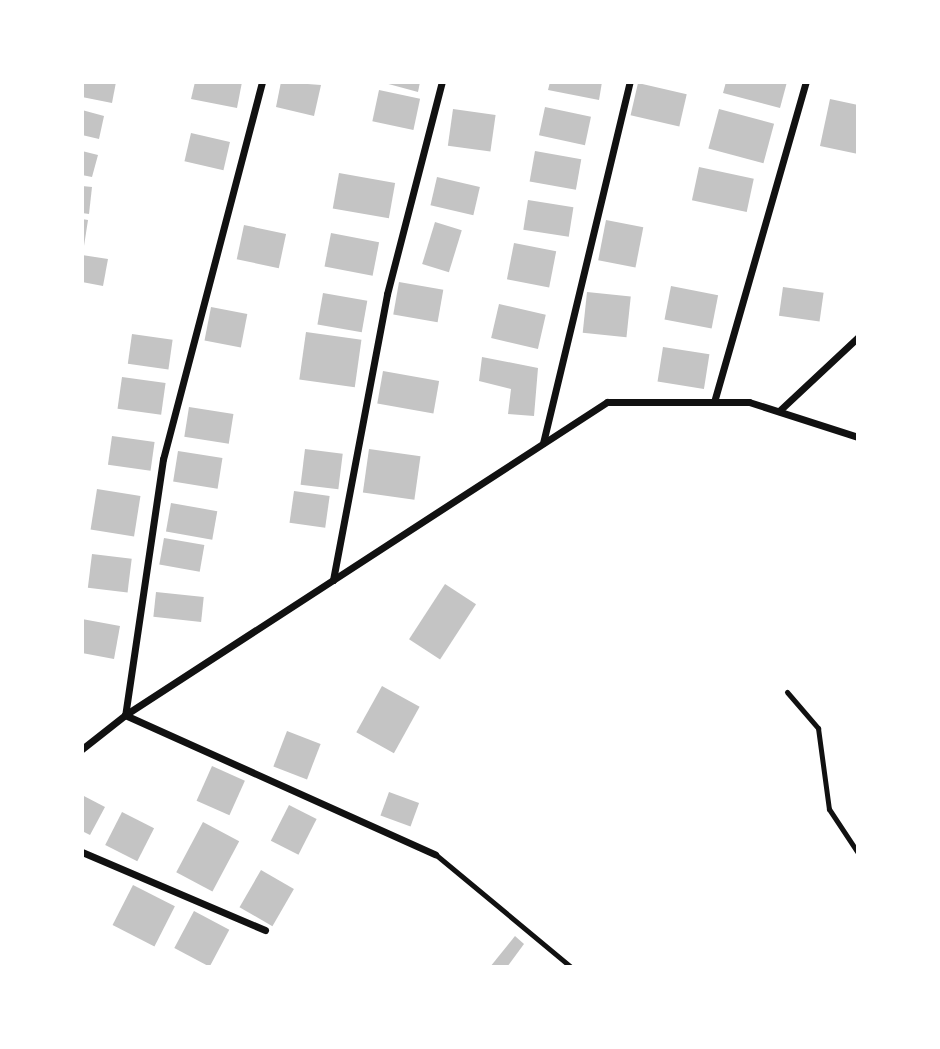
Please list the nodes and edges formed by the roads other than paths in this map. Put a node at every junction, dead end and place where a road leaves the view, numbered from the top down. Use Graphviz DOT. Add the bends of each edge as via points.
graph roads {
  1 [pos="262,82"];
  2 [pos="442,82"];
  3 [pos="630,82"];
  4 [pos="806,82"];
  5 [pos="858,337"];
  6 [pos="714,402"];
  7 [pos="779,411"];
  8 [pos="858,436"];
  9 [pos="543,443"];
  10 [pos="333,580"];
  11 [pos="787,692"];
  12 [pos="125,715"];
  13 [pos="82,749"];
  14 [pos="82,852"];
  15 [pos="858,853"];
  16 [pos="435,854"];
  17 [pos="265,930"];
  18 [pos="571,967"];
  1 -- 12 [label="street" via="163,459"];
  2 -- 10 [label="street" via="387,294"];
  3 -- 9 [label="street"];
  4 -- 6 [label="street"];
  5 -- 7 [label="street"];
  6 -- 7 [label="street" via="749,402"];
  6 -- 9 [label="street" via="607,402"];
  7 -- 8 [label="street"];
  9 -- 10 [label="street"];
  10 -- 12 [label="street"];
  11 -- 15 [label="lane" via="818,728 829,809"];
  12 -- 13 [label="street"];
  12 -- 16 [label="street"];
  14 -- 17 [label="street"];
  16 -- 18 [label="lane"];
}
